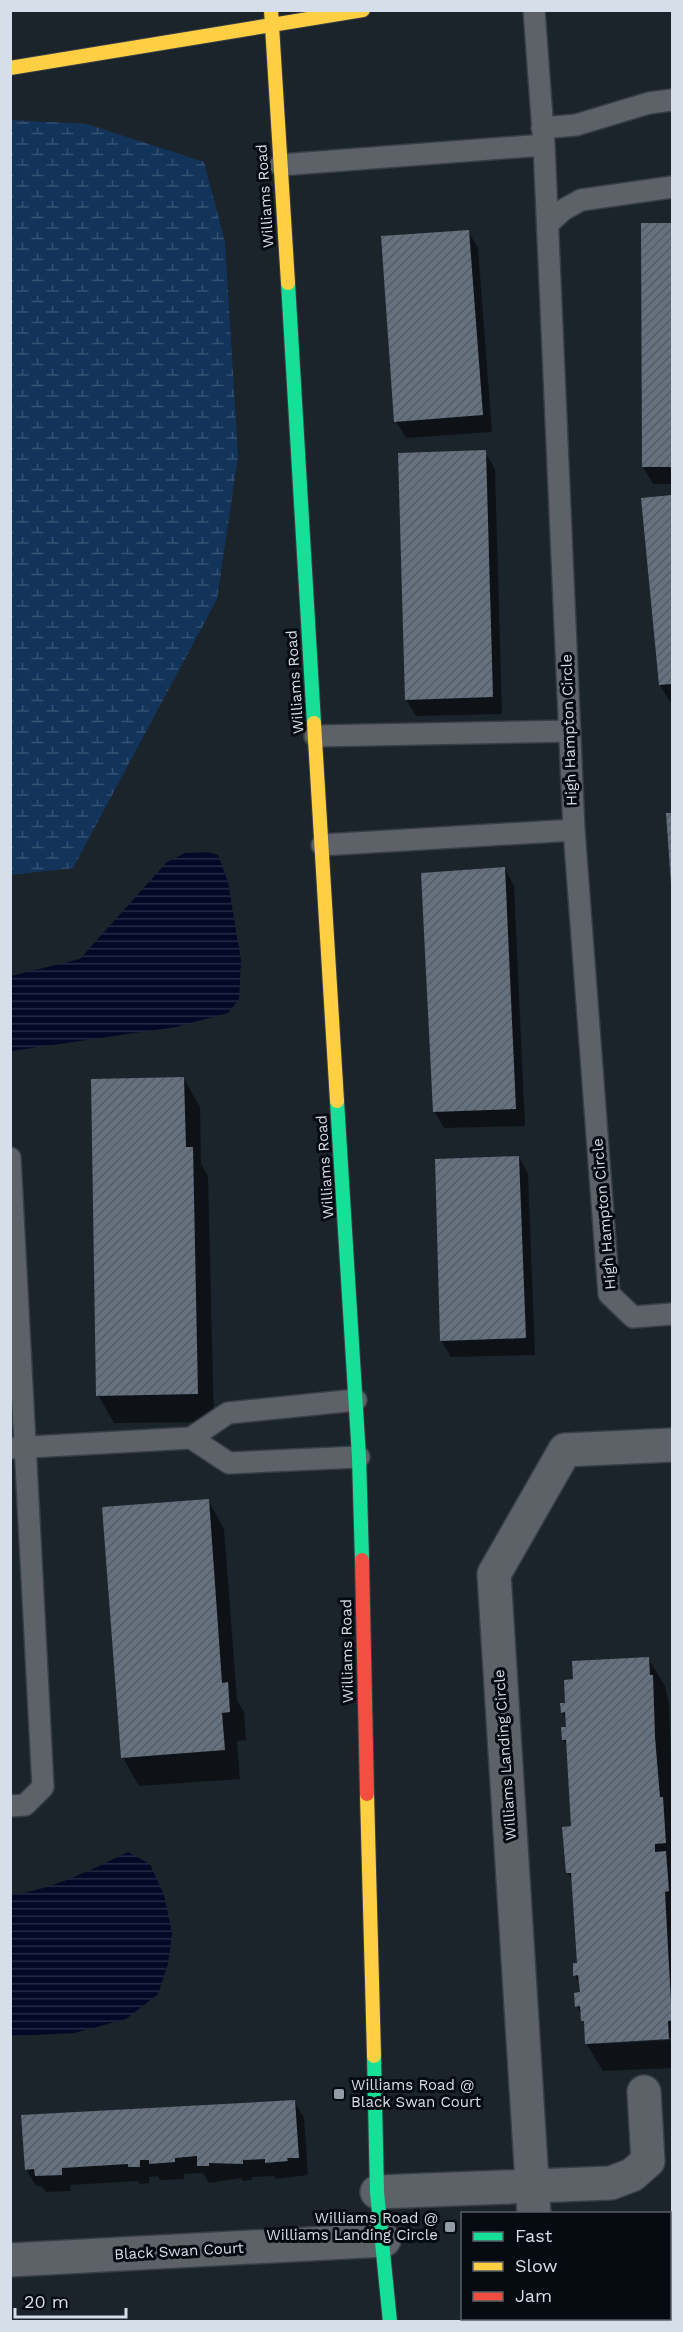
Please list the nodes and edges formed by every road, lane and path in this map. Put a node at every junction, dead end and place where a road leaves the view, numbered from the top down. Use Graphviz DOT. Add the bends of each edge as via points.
graph roads {
  1 [pos="363,10"];
  2 [pos="534,10"];
  3 [pos="271,17"];
  4 [pos="10,68"];
  5 [pos="672,100"];
  6 [pos="543,136"];
  7 [pos="280,165"];
  8 [pos="672,187"];
  9 [pos="548,224"];
  10 [pos="570,731"];
  11 [pos="315,736"];
  12 [pos="574,830"];
  13 [pos="322,845"];
  14 [pos="10,1158"];
  15 [pos="672,1314"];
  16 [pos="356,1400"];
  17 [pos="191,1438"];
  18 [pos="672,1445"];
  19 [pos="17,1448"];
  20 [pos="359,1456"];
  21 [pos="10,1806"];
  22 [pos="644,2092"];
  23 [pos="377,2192"];
  24 [pos="533,2200"];
  25 [pos="384,2240"];
  26 [pos="10,2260"];
  27 [pos="390,2322"];
  1 -- 3 [label="street"];
  2 -- 6 [label="lane, High Hampton Circle"];
  3 -- 4 [label="street"];
  3 -- 7 [label="street, Williams Road"];
  5 -- 6 [label="lane" via="649,103"];
  6 -- 7 [label="lane"];
  6 -- 9 [label="lane, High Hampton Circle"];
  7 -- 11 [label="street, Williams Road"];
  8 -- 9 [label="lane" via="581,200"];
  9 -- 10 [label="lane, High Hampton Circle"];
  10 -- 11 [label="lane"];
  10 -- 12 [label="lane, High Hampton Circle"];
  11 -- 13 [label="street, Williams Road"];
  12 -- 13 [label="lane"];
  12 -- 15 [label="lane, High Hampton Circle" via="609,1294 633,1317"];
  13 -- 16 [label="street, Williams Road"];
  14 -- 19 [label="lane"];
  16 -- 17 [label="lane" via="228,1413"];
  16 -- 20 [label="street, Williams Road"];
  17 -- 19 [label="lane"];
  17 -- 20 [label="lane" via="229,1463"];
  18 -- 24 [label="street, Williams Landing Circle" via="565,1450 494,1574"];
  19 -- 21 [label="lane" via="43,1787 25,1805"];
  20 -- 23 [label="street, Williams Road"];
  22 -- 24 [label="street" via="648,2161 632,2175 611,2183"];
  23 -- 24 [label="street"];
  23 -- 25 [label="street, Williams Road"];
  25 -- 26 [label="street, Black Swan Court"];
  25 -- 27 [label="street, Williams Road"];
}
